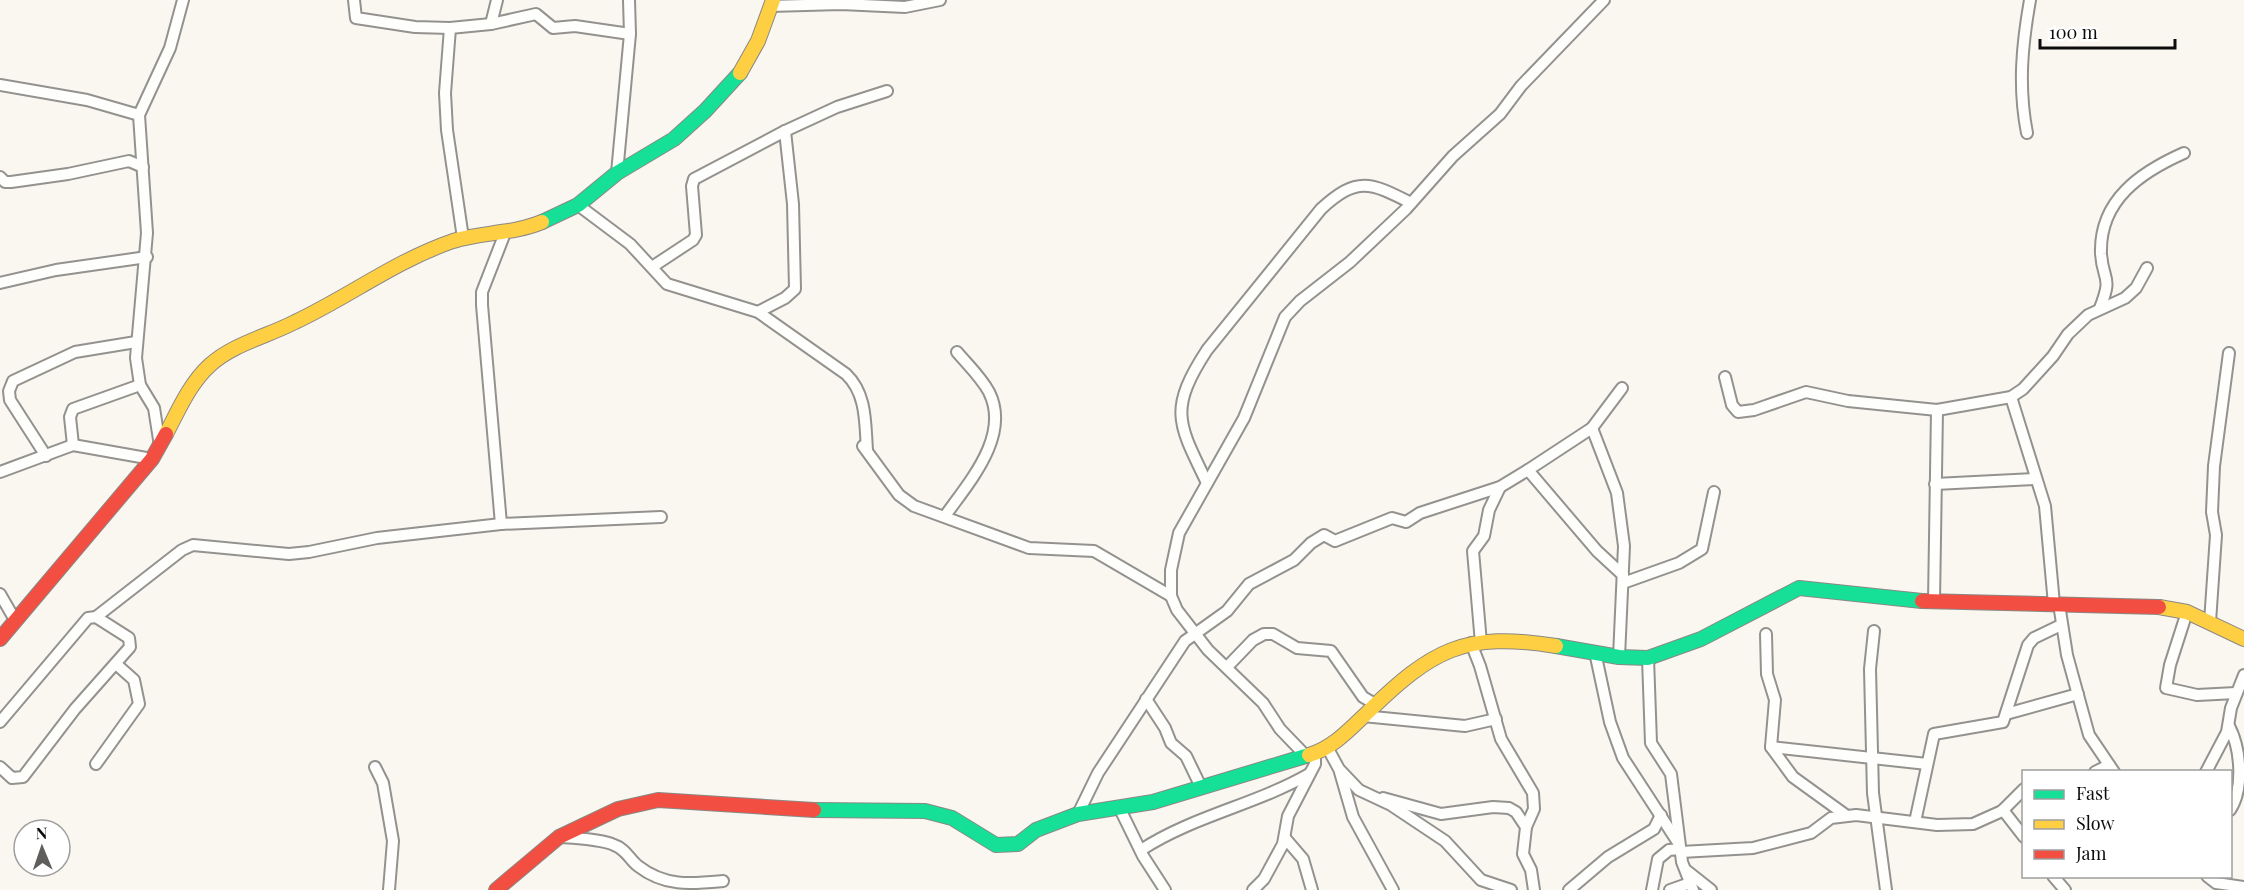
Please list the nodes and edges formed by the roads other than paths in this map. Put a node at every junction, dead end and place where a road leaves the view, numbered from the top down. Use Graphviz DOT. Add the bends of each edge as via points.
graph roads {
  1 [pos="183,0"];
  2 [pos="354,0"];
  3 [pos="497,0"];
  4 [pos="629,0"];
  5 [pos="940,0"];
  6 [pos="1604,0"];
  7 [pos="2030,0"];
  8 [pos="772,3"];
  9 [pos="491,24"];
  10 [pos="450,28"];
  11 [pos="630,34"];
  12 [pos="0,85"];
  13 [pos="887,91"];
  14 [pos="139,115"];
  15 [pos="785,131"];
  16 [pos="2027,133"];
  17 [pos="2184,153"];
  18 [pos="143,166"];
  19 [pos="617,173"];
  20 [pos="0,177"];
  21 [pos="1411,204"];
  22 [pos="578,205"];
  23 [pos="505,234"];
  24 [pos="463,238"];
  25 [pos="147,257"];
  26 [pos="652,267"];
  27 [pos="2147,268"];
  28 [pos="0,283"];
  29 [pos="2100,308"];
  30 [pos="759,312"];
  31 [pos="136,342"];
  32 [pos="957,352"];
  33 [pos="2229,353"];
  34 [pos="1725,376"];
  35 [pos="140,385"];
  36 [pos="1622,388"];
  37 [pos="2011,397"];
  38 [pos="1937,410"];
  39 [pos="1592,428"];
  40 [pos="73,444"];
  41 [pos="160,446"];
  42 [pos="46,456"];
  43 [pos="152,459"];
  44 [pos="1528,470"];
  45 [pos="0,472"];
  46 [pos="2036,479"];
  47 [pos="1207,483"];
  48 [pos="1935,484"];
  49 [pos="1500,487"];
  50 [pos="1714,492"];
  51 [pos="945,516"];
  52 [pos="661,517"];
  53 [pos="501,524"];
  54 [pos="1623,579"];
  55 [pos="0,594"];
  56 [pos="1171,596"];
  57 [pos="1934,602"];
  58 [pos="2056,604"];
  59 [pos="2187,612"];
  60 [pos="96,617"];
  61 [pos="15,620"];
  62 [pos="2210,622"];
  63 [pos="2061,625"];
  64 [pos="1874,631"];
  65 [pos="1194,633"];
  66 [pos="1766,634"];
  67 [pos="0,639"];
  68 [pos="2244,639"];
  69 [pos="1476,643"];
  70 [pos="1595,652"];
  71 [pos="1619,657"];
  72 [pos="1648,658"];
  73 [pos="116,664"];
  74 [pos="1227,668"];
  75 [pos="2244,675"];
  76 [pos="2236,693"];
  77 [pos="2078,694"];
  78 [pos="1146,699"];
  79 [pos="1375,704"];
  80 [pos="2006,714"];
  81 [pos="1363,716"];
  82 [pos="1496,718"];
  83 [pos="0,722"];
  84 [pos="2229,726"];
  85 [pos="1771,747"];
  86 [pos="1316,752"];
  87 [pos="1873,757"];
  88 [pos="96,764"];
  89 [pos="1927,764"];
  90 [pos="0,767"];
  91 [pos="375,767"];
  92 [pos="2111,768"];
  93 [pos="1339,769"];
  94 [pos="2207,770"];
  95 [pos="1310,774"];
  96 [pos="1201,787"];
  97 [pos="2022,791"];
  98 [pos="1376,798"];
  99 [pos="2232,808"];
  100 [pos="1120,809"];
  101 [pos="2003,810"];
  102 [pos="1078,814"];
  103 [pos="1661,815"];
  104 [pos="1847,816"];
  105 [pos="1875,816"];
  106 [pos="1915,822"];
  107 [pos="1526,826"];
  108 [pos="2022,834"];
  109 [pos="559,837"];
  110 [pos="1285,838"];
  111 [pos="1680,849"];
  112 [pos="1141,850"];
  113 [pos="1685,868"];
  114 [pos="2055,878"];
  115 [pos="2210,878"];
  116 [pos="723,881"];
  117 [pos="1484,885"];
  118 [pos="1692,887"];
  119 [pos="2244,887"];
  120 [pos="389,890"];
  121 [pos="496,890"];
  122 [pos="1166,890"];
  123 [pos="1253,890"];
  124 [pos="1312,890"];
  125 [pos="1393,890"];
  126 [pos="1511,890"];
  127 [pos="1534,890"];
  128 [pos="1569,890"];
  129 [pos="1652,890"];
  130 [pos="1670,890"];
  131 [pos="1711,890"];
  132 [pos="1886,890"];
  133 [pos="2065,890"];
  1 -- 14 [label="street" via="170,48"];
  2 -- 10 [label="street" via="356,18 362,20"];
  3 -- 9 [label="street"];
  4 -- 11 [label="street"];
  5 -- 8 [label="street" via="905,7"];
  6 -- 21 [label="street"];
  7 -- 16 [label="street" via="2021,66"];
  8 -- 19 [label="street" via="742,69 705,111 674,139"];
  9 -- 10 [label="street"];
  9 -- 11 [label="street" via="536,14 553,28 575,26"];
  10 -- 24 [label="street" via="445,93 447,130"];
  11 -- 19 [label="street"];
  12 -- 14 [label="street" via="87,100"];
  13 -- 15 [label="street" via="837,107"];
  14 -- 18 [label="street"];
  15 -- 26 [label="street" via="694,179 696,235"];
  15 -- 30 [label="street" via="793,204 795,289"];
  17 -- 29 [label="street" via="2155,166 2127,186 2112,209 2102,246 2108,281"];
  18 -- 20 [label="street" via="129,161 11,182"];
  18 -- 25 [label="street"];
  19 -- 22 [label="street"];
  21 -- 47 [label="street" via="1286,317 1256,393"];
  21 -- 47 [label="street" via="1373,186 1340,191 1321,209 1207,350 1191,373 1180,415 1181,429"];
  22 -- 23 [label="street" via="556,217"];
  22 -- 26 [label="street" via="630,244"];
  23 -- 24 [label="street"];
  23 -- 53 [label="street" via="483,292 482,305"];
  24 -- 41 [label="street" via="418,253 210,365 192,387"];
  25 -- 28 [label="street" via="56,270"];
  25 -- 31 [label="street"];
  26 -- 30 [label="street" via="673,287"];
  27 -- 29 [label="street" via="2125,298"];
  29 -- 37 [label="street" via="2067,334 2040,371"];
  30 -- 51 [label="street" via="853,381 863,401 864,447 899,495 914,506"];
  31 -- 35 [label="street"];
  31 -- 42 [label="street" via="75,352 13,381 10,400"];
  32 -- 51 [label="street" via="990,393 995,418 991,444 982,462"];
  33 -- 62 [label="street" via="2214,466 2212,512 2216,534"];
  34 -- 38 [label="street" via="1732,405 1738,412 1806,392 1848,401"];
  35 -- 40 [label="street" via="73,409"];
  35 -- 41 [label="street" via="154,408"];
  36 -- 39 [label="street"];
  37 -- 38 [label="street"];
  37 -- 46 [label="street"];
  38 -- 48 [label="street"];
  39 -- 44 [label="street"];
  39 -- 54 [label="street" via="1617,493 1624,546"];
  40 -- 42 [label="street"];
  40 -- 43 [label="street"];
  41 -- 43 [label="street"];
  42 -- 45 [label="street"];
  43 -- 61 [label="street"];
  44 -- 49 [label="street"];
  44 -- 54 [label="street"];
  46 -- 48 [label="street"];
  46 -- 58 [label="street" via="2049,531"];
  47 -- 56 [label="street" via="1179,533 1171,570"];
  48 -- 57 [label="street"];
  49 -- 65 [label="street" via="1420,513 1406,522 1392,518 1335,541 1324,535 1294,560 1249,584 1227,611"];
  49 -- 69 [label="street" via="1489,510 1484,536 1473,550"];
  50 -- 54 [label="street" via="1702,549 1679,563"];
  51 -- 56 [label="street" via="1029,548 1094,551"];
  52 -- 53 [label="street"];
  53 -- 60 [label="street" via="377,538 299,553 194,545 182,550"];
  54 -- 71 [label="street"];
  55 -- 61 [label="street"];
  56 -- 65 [label="street"];
  57 -- 58 [label="street"];
  57 -- 72 [label="street" via="1798,588 1701,639"];
  58 -- 59 [label="street" via="2151,604"];
  58 -- 63 [label="street"];
  59 -- 62 [label="street"];
  59 -- 76 [label="street" via="2166,688 2197,695"];
  60 -- 73 [label="street" via="129,638 130,647"];
  60 -- 83 [label="street" via="88,618"];
  61 -- 67 [label="street"];
  62 -- 68 [label="street"];
  63 -- 77 [label="street"];
  63 -- 80 [label="street" via="2028,645"];
  64 -- 87 [label="street" via="1870,669"];
  65 -- 74 [label="street"];
  65 -- 78 [label="street"];
  66 -- 85 [label="street" via="1766,666 1774,699"];
  69 -- 70 [label="street" via="1528,643"];
  69 -- 79 [label="street" via="1436,655"];
  69 -- 82 [label="street"];
  70 -- 71 [label="street"];
  70 -- 103 [label="street" via="1619,749"];
  71 -- 72 [label="street"];
  72 -- 111 [label="street" via="1651,743 1671,774"];
  73 -- 88 [label="street" via="134,680 139,704"];
  73 -- 90 [label="street" via="22,777 12,778"];
  74 -- 79 [label="street" via="1258,635 1273,634 1297,648 1331,651 1363,697"];
  74 -- 86 [label="street" via="1263,703 1280,729"];
  75 -- 76 [label="street"];
  76 -- 84 [label="street"];
  77 -- 80 [label="street"];
  77 -- 92 [label="street" via="2089,735"];
  78 -- 96 [label="street" via="1171,743 1186,756"];
  78 -- 102 [label="street" via="1098,773"];
  79 -- 81 [label="street"];
  80 -- 89 [label="street" via="1999,724 1934,734"];
  81 -- 82 [label="street" via="1465,726"];
  81 -- 86 [label="street"];
  82 -- 107 [label="street" via="1506,748 1533,793 1534,810"];
  84 -- 94 [label="street"];
  84 -- 99 [label="street" via="2238,745 2242,788"];
  85 -- 87 [label="street"];
  85 -- 104 [label="street" via="1793,777"];
  86 -- 93 [label="street"];
  86 -- 95 [label="street"];
  86 -- 96 [label="street"];
  87 -- 89 [label="street"];
  87 -- 105 [label="street"];
  89 -- 106 [label="street"];
  91 -- 120 [label="street" via="383,783 393,841"];
  93 -- 98 [label="street" via="1359,790"];
  93 -- 125 [label="street" via="1353,817"];
  95 -- 110 [label="street" via="1288,816"];
  95 -- 112 [label="street" via="1238,808 1175,829"];
  96 -- 100 [label="street"];
  97 -- 101 [label="street"];
  98 -- 107 [label="street" via="1446,814 1509,808 1521,816"];
  98 -- 117 [label="street" via="1444,841"];
  100 -- 102 [label="street"];
  100 -- 112 [label="street"];
  101 -- 106 [label="street" via="1973,825"];
  101 -- 108 [label="street"];
  102 -- 109 [label="street" via="1036,830 1018,844 1000,846 952,818 925,812 832,811 658,800 618,809"];
  103 -- 111 [label="street"];
  103 -- 128 [label="street" via="1654,829 1608,857"];
  104 -- 105 [label="street"];
  104 -- 111 [label="street" via="1831,818 1811,832 1753,848"];
  105 -- 106 [label="street"];
  105 -- 132 [label="street"];
  107 -- 127 [label="street" via="1523,854"];
  109 -- 116 [label="street" via="615,845 628,853 637,866 666,882"];
  109 -- 121 [label="street"];
  110 -- 123 [label="street" via="1264,879"];
  110 -- 124 [label="street" via="1304,859"];
  111 -- 113 [label="street"];
  111 -- 129 [label="street" via="1669,850 1658,859"];
  112 -- 122 [label="street"];
  113 -- 118 [label="street"];
  113 -- 131 [label="street"];
  114 -- 133 [label="street"];
  115 -- 119 [label="street" via="2216,883"];
  117 -- 126 [label="street"];
  118 -- 130 [label="street"];
}
